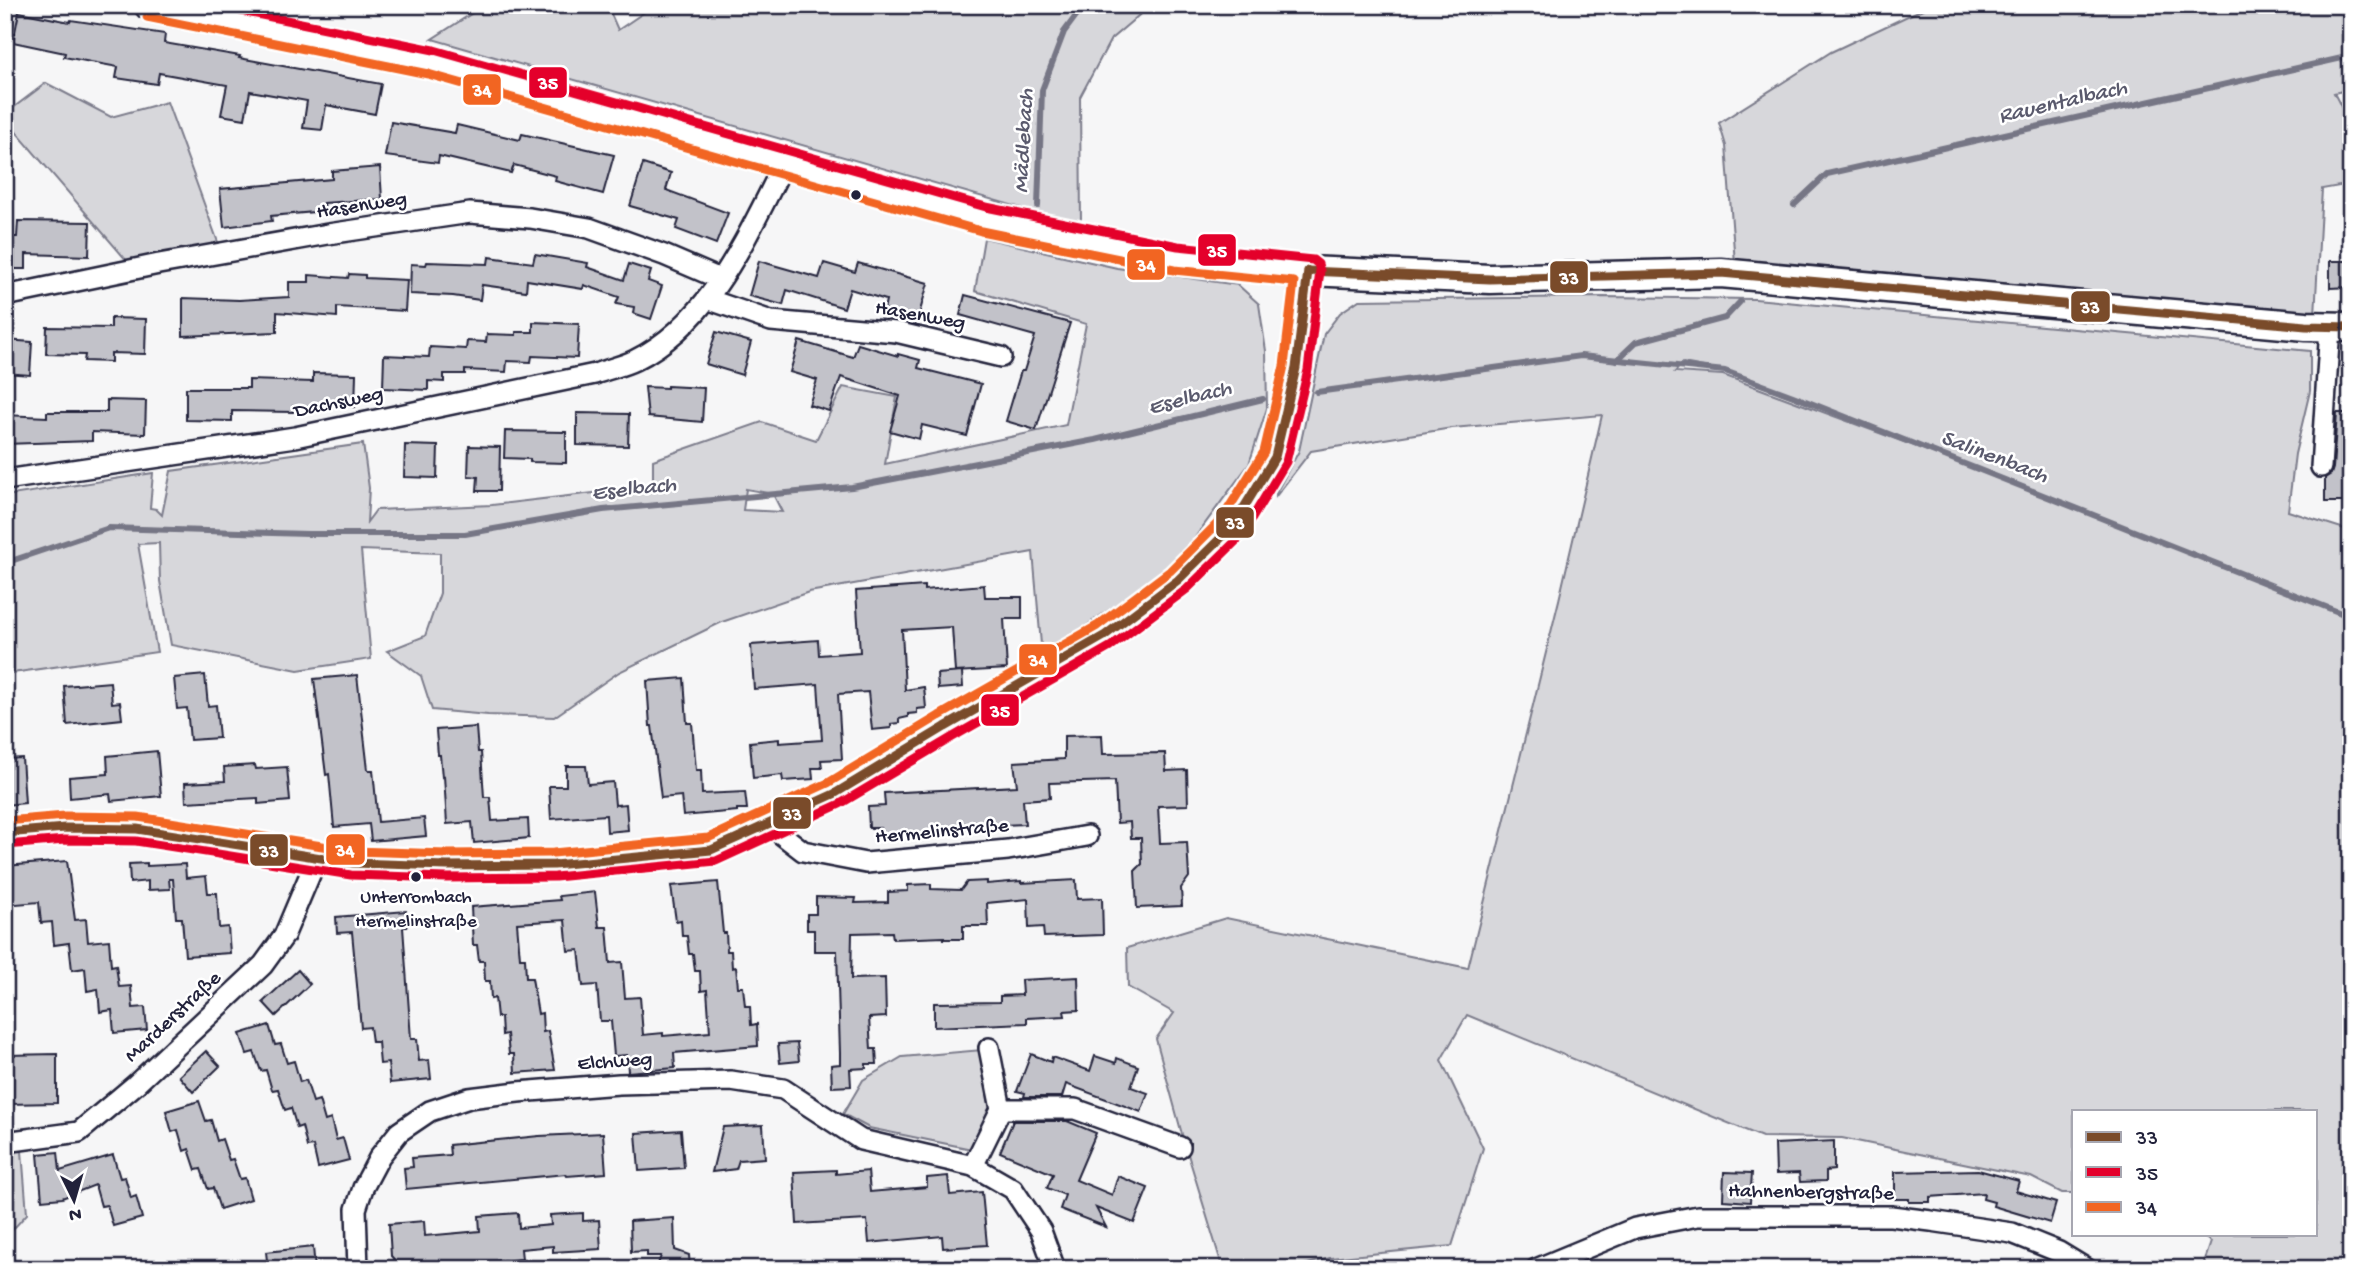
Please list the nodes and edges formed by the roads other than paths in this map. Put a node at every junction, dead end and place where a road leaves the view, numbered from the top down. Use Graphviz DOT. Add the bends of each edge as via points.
graph roads {
  1 [pos="149,5"];
  2 [pos="785,162"];
  3 [pos="1308,271"];
  4 [pos="720,279"];
  5 [pos="5,296"];
  6 [pos="708,299"];
  7 [pos="2329,327"];
  8 [pos="1001,357"];
  9 [pos="2321,467"];
  10 [pos="5,480"];
  11 [pos="768,824"];
  12 [pos="5,833"];
  13 [pos="1087,836"];
  14 [pos="317,858"];
  15 [pos="989,1048"];
  16 [pos="1001,1109"];
  17 [pos="5,1143"];
  18 [pos="1180,1147"];
  19 [pos="973,1166"];
  20 [pos="358,1269"];
  21 [pos="1055,1269"];
  22 [pos="1536,1269"];
  23 [pos="2087,1269"];
  1 -- 2 [label="street" via="431,62"];
  2 -- 3 [label="street" via="984,219 1176,258"];
  2 -- 4 [label="street, Dachsweg"];
  3 -- 7 [label="street" via="1490,279 1721,274"];
  3 -- 11 [label="street" via="1296,368 1275,457 1231,527 1178,580 1104,636 834,794"];
  4 -- 5 [label="street, Hasenweg" via="589,228 470,213 159,264"];
  4 -- 6 [label="street, Dachsweg"];
  6 -- 8 [label="street, Hasenweg" via="771,321 896,332"];
  6 -- 10 [label="street, Dachsweg" via="664,341 635,360 595,374 295,437"];
  7 -- 9 [label="street"];
  11 -- 13 [label="street, Hermelinstraße" via="803,851 866,863 1008,850"];
  11 -- 14 [label="street" via="711,850 554,864 434,866"];
  12 -- 14 [label="street" via="137,829"];
  14 -- 17 [label="street, Marderstraße" via="284,936 263,965 135,1085 79,1132"];
  15 -- 16 [label="street"];
  16 -- 18 [label="street" via="1075,1109"];
  16 -- 19 [label="street"];
  19 -- 20 [label="street, Elchweg" via="861,1140 783,1089 731,1081 619,1084 469,1098 430,1111 399,1132 380,1156 356,1209"];
  19 -- 21 [label="street, Elchweg" via="1013,1189 1041,1231"];
  22 -- 23 [label="street, Hahnenbergstraße" via="1634,1228 1698,1216 1891,1216 1931,1221 2012,1233"];
}
